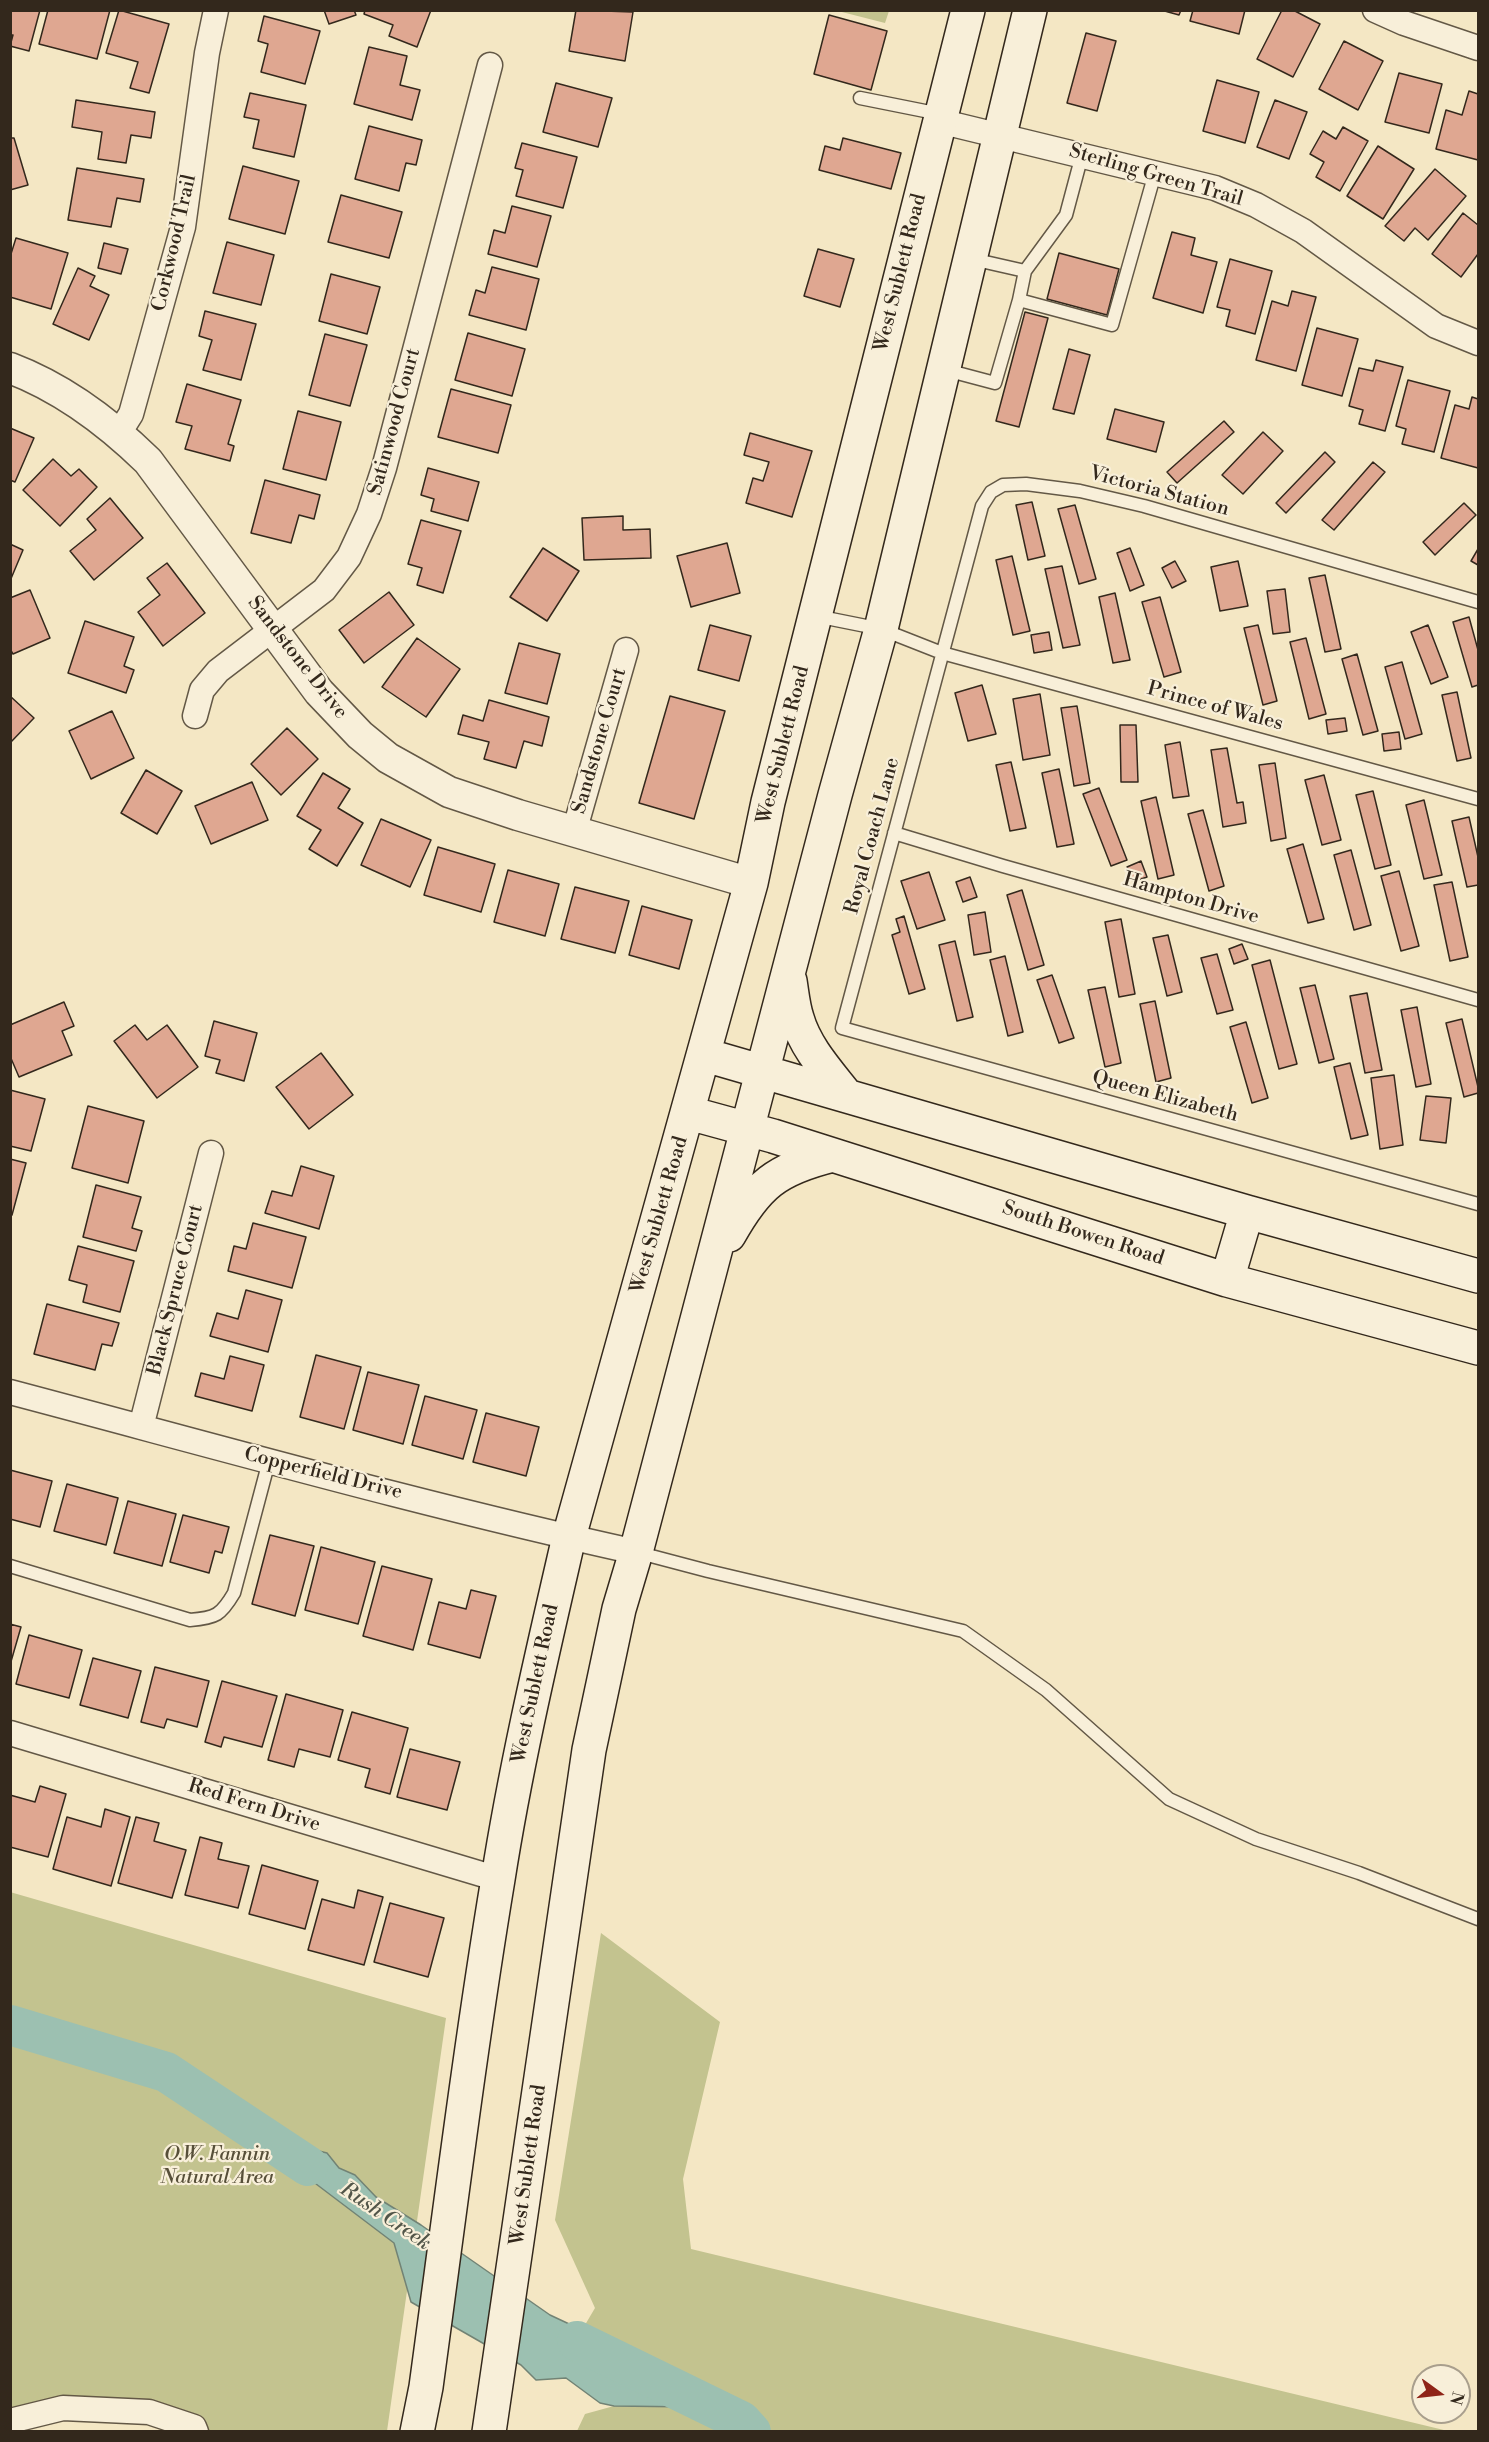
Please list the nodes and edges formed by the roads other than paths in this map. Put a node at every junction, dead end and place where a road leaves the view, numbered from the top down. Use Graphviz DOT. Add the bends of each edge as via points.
graph roads {
  1 [pos="216,10"];
  2 [pos="968,10"];
  3 [pos="1030,10"];
  4 [pos="1376,10"];
  5 [pos="1479,48"];
  6 [pos="490,65"];
  7 [pos="860,98"];
  8 [pos="940,118"];
  9 [pos="999,136"];
  10 [pos="1082,155"];
  11 [pos="1155,173"];
  12 [pos="972,259"];
  13 [pos="1025,271"];
  14 [pos="1019,300"];
  15 [pos="1479,343"];
  16 [pos="10,368"];
  17 [pos="945,370"];
  18 [pos="119,434"];
  19 [pos="1479,602"];
  20 [pos="816,616"];
  21 [pos="881,629"];
  22 [pos="273,631"];
  23 [pos="626,650"];
  24 [pos="942,653"];
  25 [pos="195,716"];
  26 [pos="1479,799"];
  27 [pos="574,832"];
  28 [pos="894,833"];
  29 [pos="751,883"];
  30 [pos="789,974"];
  31 [pos="1479,1000"];
  32 [pos="842,1028"];
  33 [pos="705,1055"];
  34 [pos="763,1071"];
  35 [pos="846,1095"];
  36 [pos="689,1113"];
  37 [pos="747,1129"];
  38 [pos="211,1153"];
  39 [pos="833,1155"];
  40 [pos="1479,1204"];
  41 [pos="1247,1212"];
  42 [pos="711,1268"];
  43 [pos="1479,1276"];
  44 [pos="1227,1280"];
  45 [pos="1479,1348"];
  46 [pos="10,1392"];
  47 [pos="141,1427"];
  48 [pos="269,1461"];
  49 [pos="569,1537"];
  50 [pos="636,1552"];
  51 [pos="10,1566"];
  52 [pos="10,1733"];
  53 [pos="498,1879"];
  54 [pos="1479,1919"];
  55 [pos="10,2421"];
  56 [pos="489,2429"];
  57 [pos="196,2432"];
  58 [pos="417,2432"];
  1 -- 18 [label="street, Corkwood Trail" via="183,227 131,414"];
  2 -- 8 [label="main road, West Sublett Road"];
  3 -- 9 [label="main road, West Sublett Road"];
  4 -- 5 [label="street"];
  6 -- 22 [label="street, Satinwood Court" via="369,514 349,557 324,590"];
  7 -- 8 [label="lane"];
  8 -- 9 [label="street, Sterling Green Trail"];
  8 -- 20 [label="main road, West Sublett Road"];
  9 -- 10 [label="street, Sterling Green Trail"];
  9 -- 12 [label="main road, West Sublett Road"];
  10 -- 11 [label="street, Sterling Green Trail"];
  10 -- 13 [label="lane" via="1066,215"];
  11 -- 14 [label="lane" via="1112,325"];
  11 -- 15 [label="street, Sterling Green Trail" via="1215,188 1256,205 1303,231 1436,326"];
  12 -- 13 [label="lane"];
  12 -- 17 [label="main road, West Sublett Road"];
  13 -- 14 [label="lane"];
  14 -- 17 [label="lane" via="995,383"];
  16 -- 18 [label="street, Sandstone Drive" via="92,412"];
  17 -- 21 [label="main road, West Sublett Road"];
  18 -- 22 [label="street, Sandstone Drive" via="148,461 177,497"];
  19 -- 24 [label="lane, Victoria Station" via="1144,506 1080,491 1003,485 991,492 982,506"];
  20 -- 21 [label="lane, Prince of Wales"];
  20 -- 29 [label="main road, West Sublett Road"];
  21 -- 24 [label="lane, Prince of Wales"];
  21 -- 30 [label="main road, West Sublett Road"];
  22 -- 25 [label="street, Satinwood Court" via="218,671 202,690"];
  22 -- 27 [label="street, Sandstone Drive" via="319,692 388,758 449,792"];
  23 -- 27 [label="street, Sandstone Court"];
  24 -- 26 [label="lane, Prince of Wales"];
  24 -- 28 [label="lane, Royal Coach Lane"];
  27 -- 29 [label="street, Sandstone Drive"];
  28 -- 31 [label="lane, Hampton Drive"];
  28 -- 32 [label="lane, Royal Coach Lane"];
  29 -- 33 [label="main road, West Sublett Road"];
  30 -- 34 [label="main road, West Sublett Road"];
  30 -- 35 [label="main road" via="797,1020 812,1051"];
  32 -- 40 [label="lane, Queen Elizabeth"];
  33 -- 34 [label="main road"];
  33 -- 36 [label="main road, West Sublett Road"];
  34 -- 35 [label="main road"];
  34 -- 37 [label="main road, West Sublett Road"];
  35 -- 41 [label="main road"];
  36 -- 37 [label="main road, South Bowen Road"];
  36 -- 49 [label="main road, West Sublett Road"];
  37 -- 39 [label="main road, South Bowen Road"];
  37 -- 42 [label="main road, West Sublett Road"];
  38 -- 47 [label="street, Black Spruce Court"];
  39 -- 42 [label="main road" via="803,1162 773,1178 746,1205"];
  39 -- 44 [label="main road, South Bowen Road"];
  41 -- 43 [label="main road"];
  41 -- 44 [label="main road"];
  42 -- 50 [label="main road, West Sublett Road"];
  44 -- 45 [label="main road, South Bowen Road"];
  46 -- 47 [label="street, Copperfield Drive"];
  47 -- 48 [label="street, Copperfield Drive"];
  48 -- 49 [label="street, Copperfield Drive"];
  48 -- 51 [label="lane" via="234,1593 224,1611 207,1619 190,1620"];
  49 -- 50 [label="street, Copperfield Drive"];
  49 -- 53 [label="main road, West Sublett Road"];
  50 -- 54 [label="lane" via="963,1631 1046,1690 1169,1799 1256,1839"];
  50 -- 56 [label="main road, West Sublett Road" via="619,1609 589,1750"];
  52 -- 53 [label="street, Red Fern Drive"];
  53 -- 58 [label="main road, West Sublett Road"];
  55 -- 57 [label="street" via="63,2408 149,2412 194,2427"];
}
